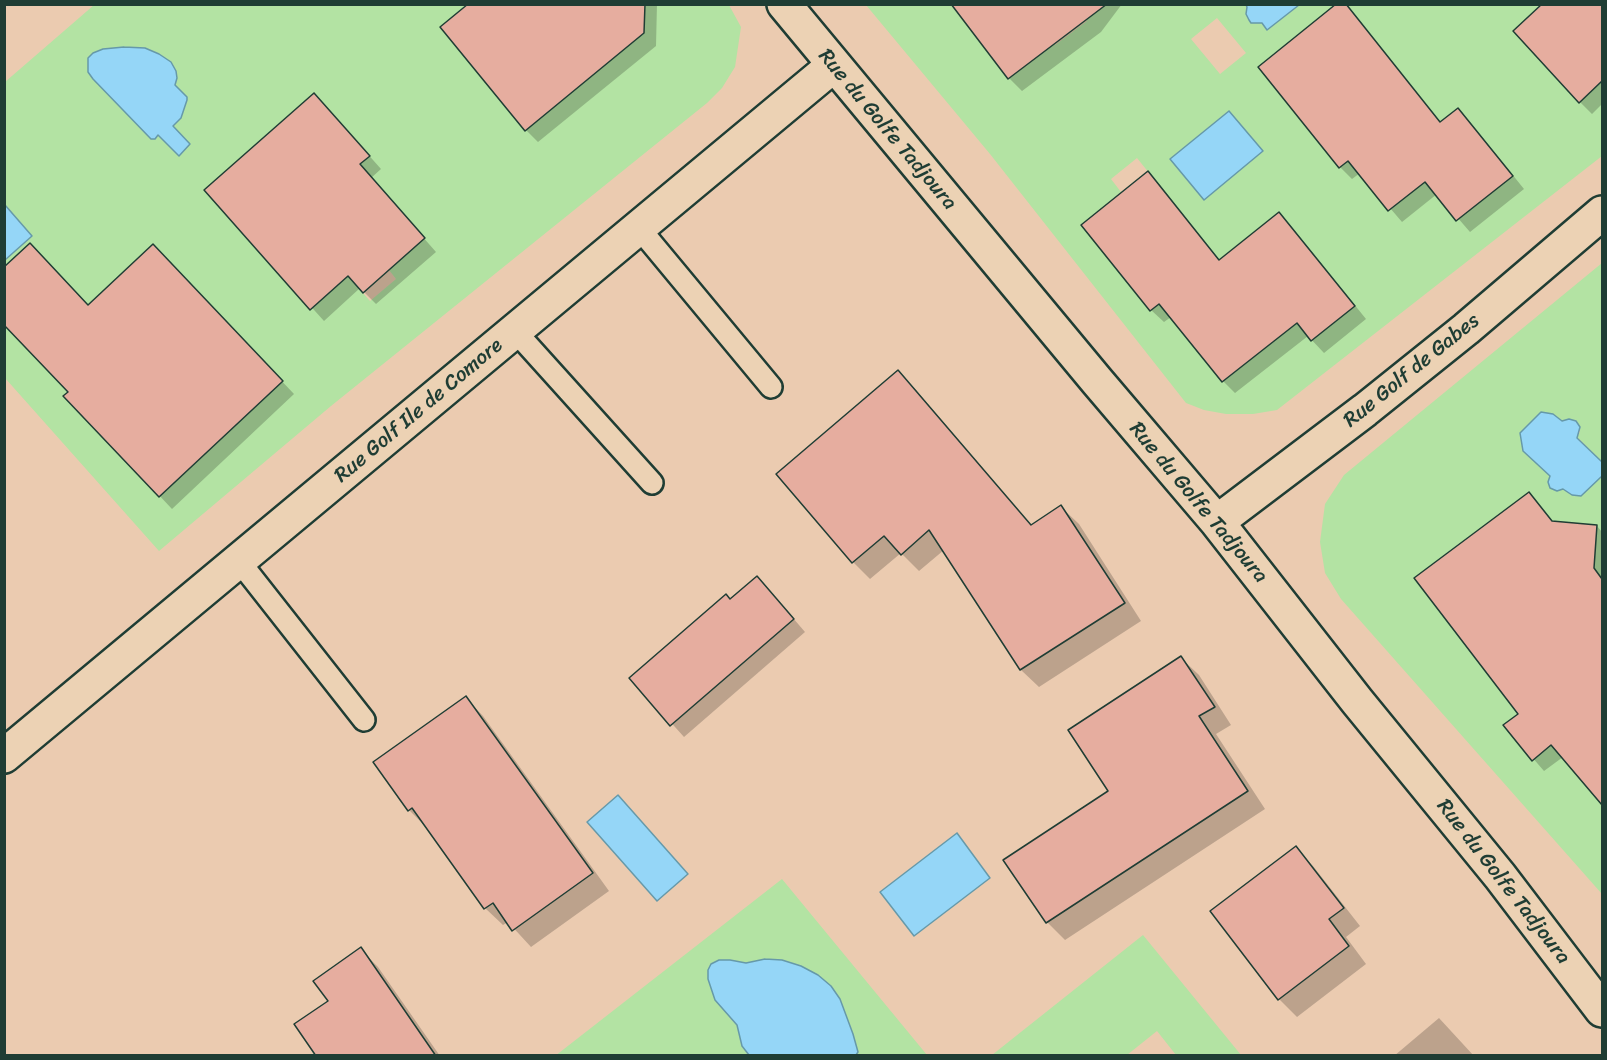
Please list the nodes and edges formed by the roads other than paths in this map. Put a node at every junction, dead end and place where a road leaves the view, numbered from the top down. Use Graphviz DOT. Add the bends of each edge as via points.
graph roads {
  1 [pos="784,4"];
  2 [pos="834,65"];
  3 [pos="1602,213"];
  4 [pos="639,228"];
  5 [pos="515,331"];
  6 [pos="771,387"];
  7 [pos="652,483"];
  8 [pos="1217,522"];
  9 [pos="239,561"];
  10 [pos="364,720"];
  11 [pos="4,756"];
  12 [pos="1602,1010"];
  1 -- 2 [label="street, Rue du Golfe Tadjoura"];
  2 -- 4 [label="street, Rue Golf Ile de Comore"];
  2 -- 8 [label="street, Rue du Golfe Tadjoura"];
  3 -- 8 [label="street, Rue Golf de Gabes" via="1466,329"];
  4 -- 5 [label="street, Rue Golf Ile de Comore"];
  4 -- 6 [label="lane"];
  5 -- 7 [label="lane"];
  5 -- 9 [label="street, Rue Golf Ile de Comore"];
  8 -- 12 [label="street, Rue du Golfe Tadjoura"];
  9 -- 10 [label="lane"];
  9 -- 11 [label="street, Rue Golf Ile de Comore"];
}
